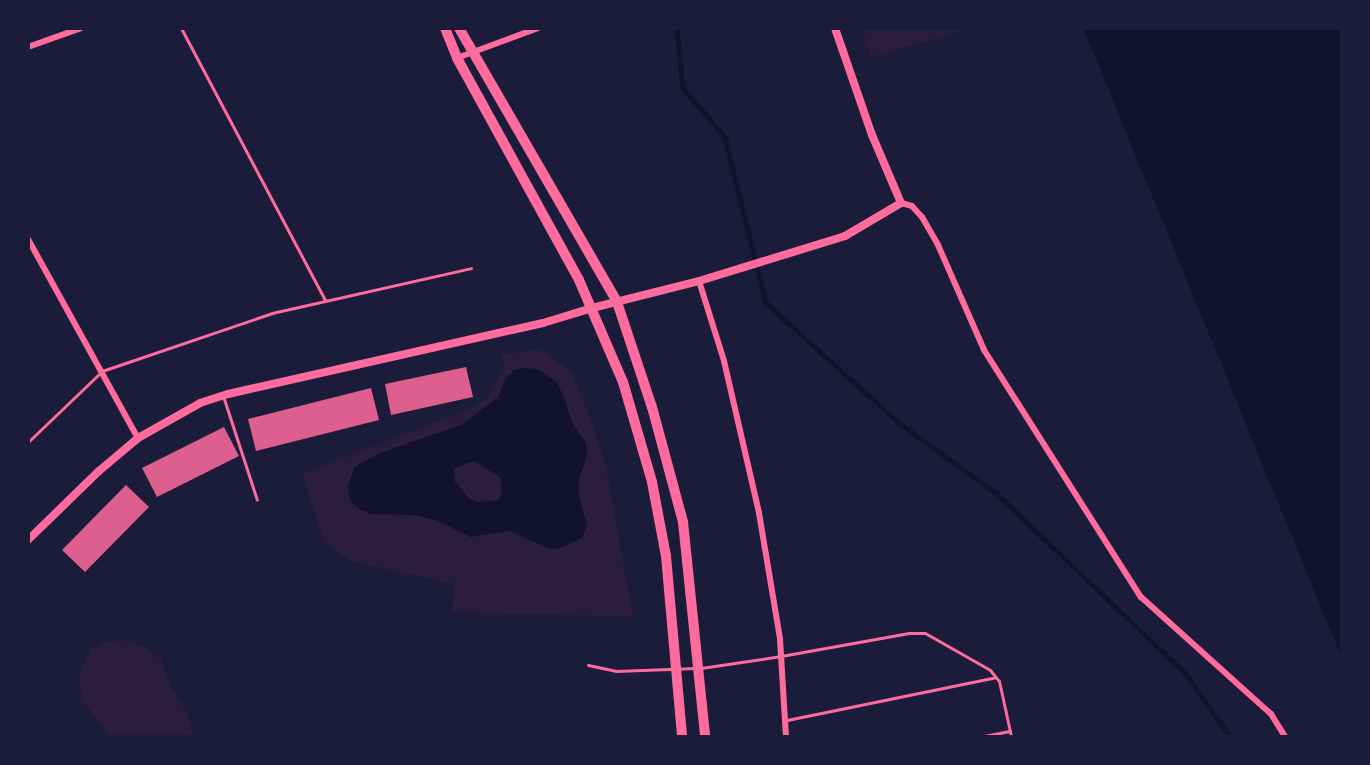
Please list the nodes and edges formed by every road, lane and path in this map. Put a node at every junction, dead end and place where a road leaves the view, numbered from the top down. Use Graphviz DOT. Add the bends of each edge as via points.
graph roads {
  1 [pos="81,28"];
  2 [pos="181,28"];
  3 [pos="445,28"];
  4 [pos="459,28"];
  5 [pos="538,28"];
  6 [pos="835,28"];
  7 [pos="28,47"];
  8 [pos="475,52"];
  9 [pos="457,58"];
  10 [pos="901,203"];
  11 [pos="28,239"];
  12 [pos="471,268"];
  13 [pos="699,281"];
  14 [pos="325,300"];
  15 [pos="617,302"];
  16 [pos="592,308"];
  17 [pos="102,371"];
  18 [pos="222,396"];
  19 [pos="138,438"];
  20 [pos="28,442"];
  21 [pos="257,500"];
  22 [pos="28,540"];
  23 [pos="781,656"];
  24 [pos="588,665"];
  25 [pos="699,668"];
  26 [pos="676,669"];
  27 [pos="996,677"];
  28 [pos="785,721"];
  29 [pos="1010,730"];
  30 [pos="682,736"];
  31 [pos="705,736"];
  32 [pos="786,736"];
  33 [pos="984,736"];
  34 [pos="1011,736"];
  35 [pos="1285,736"];
  1 -- 7 [label="street"];
  2 -- 14 [label="lane"];
  3 -- 9 [label="main road"];
  4 -- 8 [label="main road"];
  5 -- 8 [label="street"];
  6 -- 10 [label="street" via="872,135"];
  8 -- 9 [label="street"];
  8 -- 15 [label="main road"];
  9 -- 16 [label="main road"];
  10 -- 13 [label="street" via="845,236"];
  10 -- 35 [label="street" via="912,206 922,217 984,350 1142,597 1271,714"];
  11 -- 17 [label="street"];
  12 -- 14 [label="lane"];
  13 -- 15 [label="street"];
  13 -- 23 [label="street" via="724,361 759,513"];
  14 -- 17 [label="lane" via="272,313"];
  15 -- 16 [label="street"];
  15 -- 25 [label="main road" via="652,407 683,522"];
  16 -- 18 [label="street" via="543,323"];
  16 -- 26 [label="main road" via="622,382 652,482 666,556"];
  17 -- 19 [label="street"];
  17 -- 20 [label="lane"];
  18 -- 19 [label="street" via="200,403"];
  18 -- 21 [label="lane"];
  19 -- 22 [label="street"];
  23 -- 25 [label="lane"];
  23 -- 27 [label="lane" via="925,633 973,659"];
  23 -- 28 [label="street"];
  24 -- 26 [label="lane" via="616,671"];
  25 -- 26 [label="lane"];
  25 -- 31 [label="main road"];
  26 -- 30 [label="main road"];
  27 -- 28 [label="lane"];
  27 -- 29 [label="lane"];
  28 -- 32 [label="street"];
  29 -- 33 [label="lane"];
  29 -- 34 [label="lane"];
}
